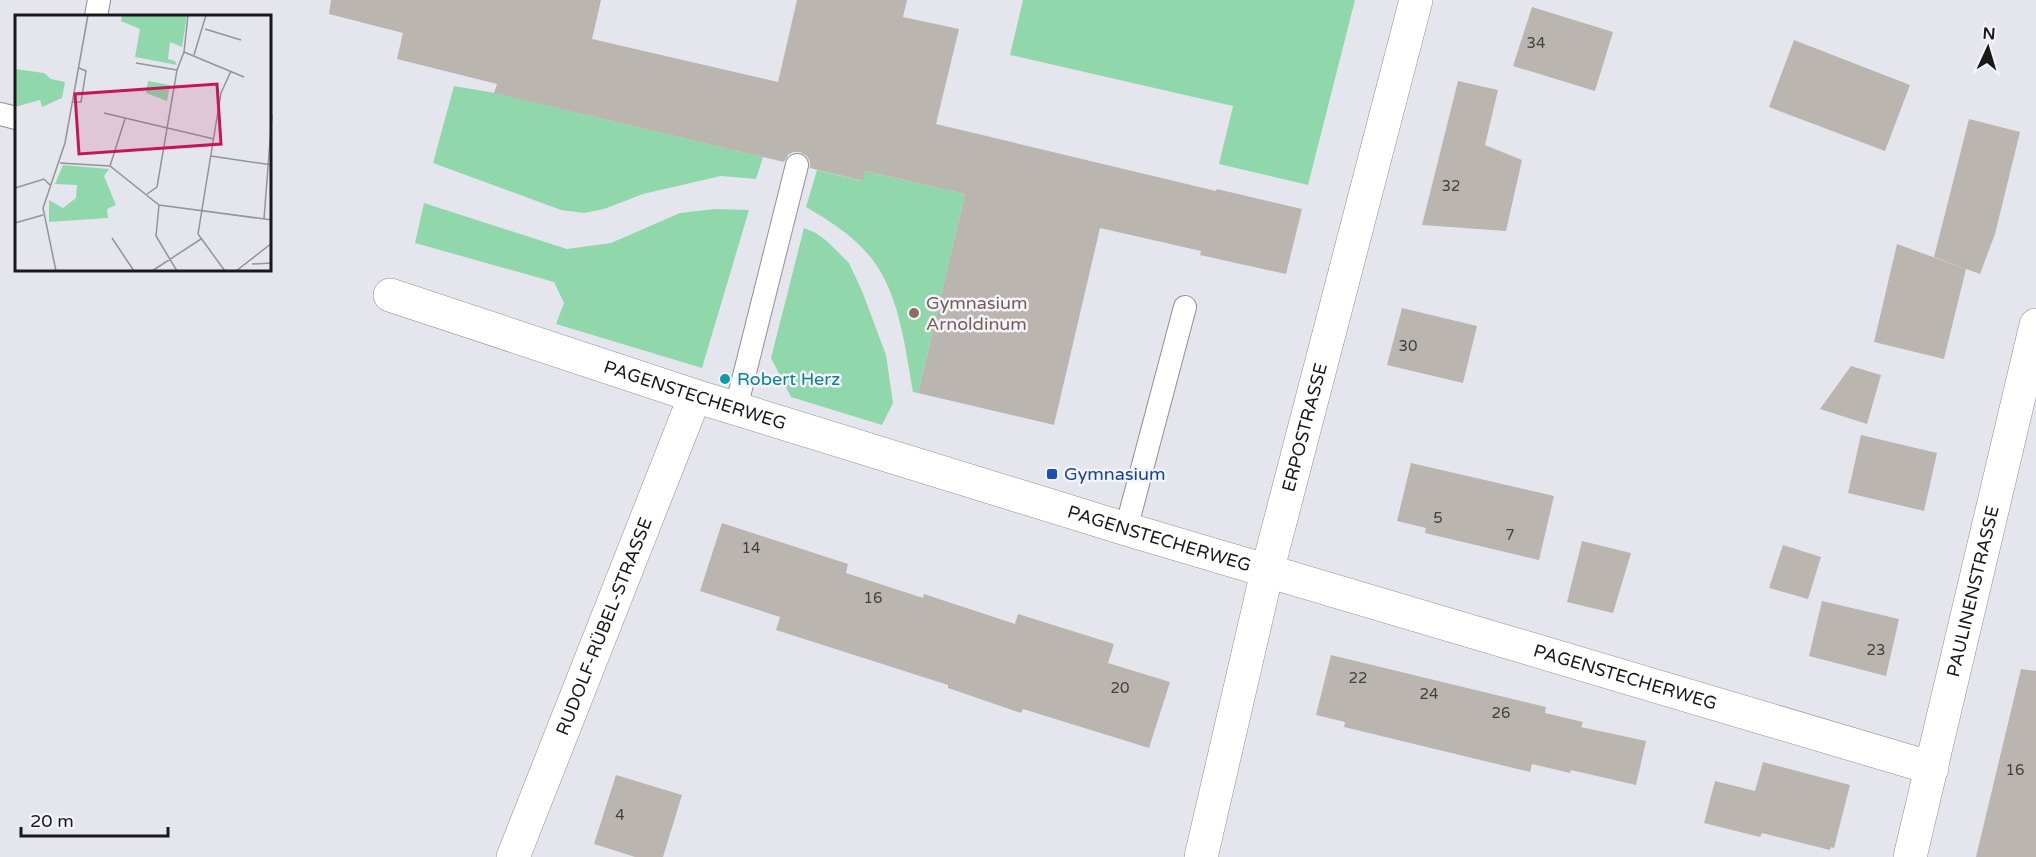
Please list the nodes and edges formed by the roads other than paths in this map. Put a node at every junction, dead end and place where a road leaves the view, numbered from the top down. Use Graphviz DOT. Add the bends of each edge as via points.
graph roads {
  1 [pos="99,0"];
  2 [pos="1416,0"];
  3 [pos="96,15"];
  4 [pos="0,114"];
  5 [pos="15,118"];
  6 [pos="797,165"];
  7 [pos="390,295"];
  8 [pos="1185,306"];
  9 [pos="2036,325"];
  10 [pos="695,396"];
  11 [pos="736,408"];
  12 [pos="1126,529"];
  13 [pos="1267,572"];
  14 [pos="1932,768"];
  15 [pos="513,857"];
  16 [pos="1201,857"];
  17 [pos="1910,857"];
  1 -- 3 [label="lane"];
  2 -- 13 [label="street, ERPOSTRASSE"];
  4 -- 5 [label="lane"];
  6 -- 11 [label="lane"];
  7 -- 10 [label="street, PAGENSTECHERWEG"];
  8 -- 12 [label="lane"];
  9 -- 14 [label="street, PAULINENSTRASSE"];
  10 -- 11 [label="street, PAGENSTECHERWEG"];
  10 -- 15 [label="street, RUDOLF-RÜBEL-STRASSE"];
  11 -- 12 [label="street, PAGENSTECHERWEG"];
  12 -- 13 [label="street, PAGENSTECHERWEG"];
  13 -- 14 [label="street, PAGENSTECHERWEG"];
  13 -- 16 [label="street, ERPOSTRASSE"];
  14 -- 17 [label="street, PAULINENSTRASSE"];
}
